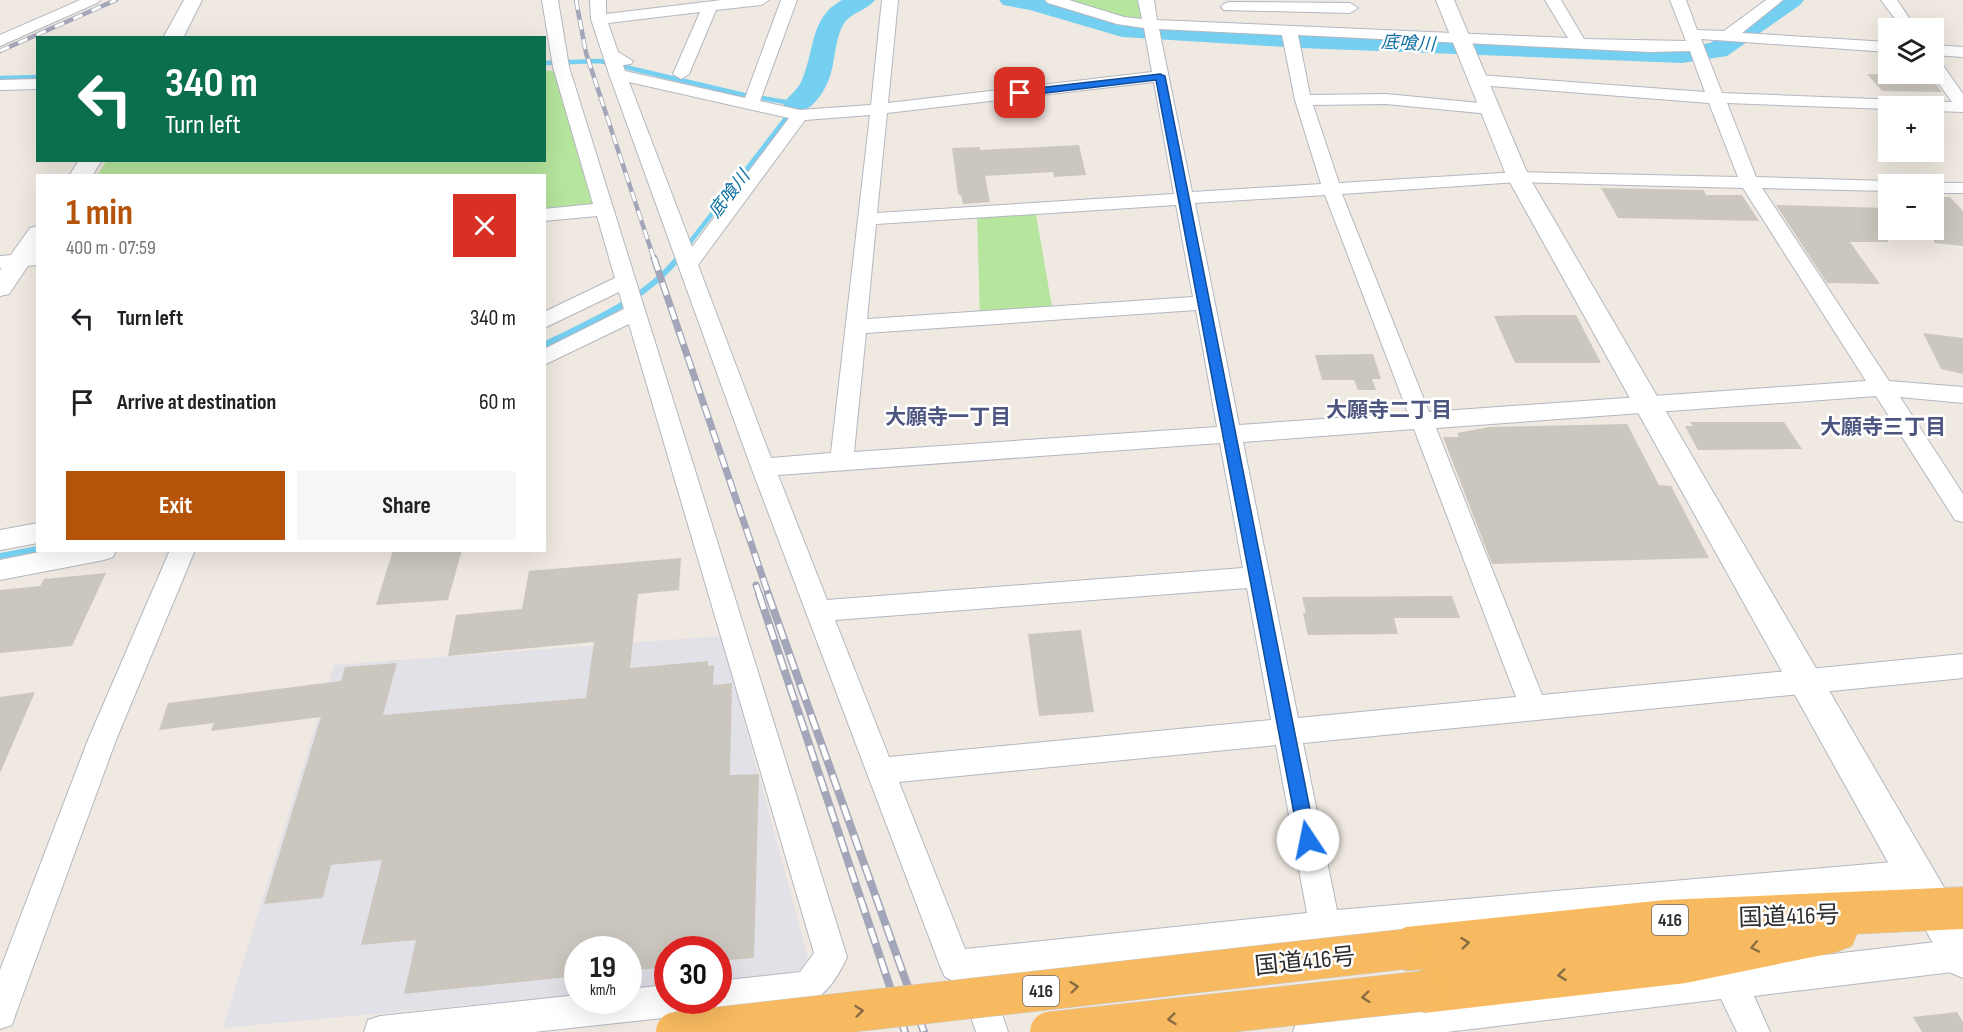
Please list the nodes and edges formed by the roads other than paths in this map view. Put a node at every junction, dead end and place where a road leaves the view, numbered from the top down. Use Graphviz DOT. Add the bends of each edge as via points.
graph roads {
  1 [pos="92,0"];
  2 [pos="193,0"];
  3 [pos="550,0"];
  4 [pos="598,0"];
  5 [pos="761,0"];
  6 [pos="789,0"];
  7 [pos="890,0"];
  8 [pos="1053,0"];
  9 [pos="1146,0"];
  10 [pos="1445,0"];
  11 [pos="1553,0"];
  12 [pos="1678,0"];
  13 [pos="1775,0"];
  14 [pos="1889,0"];
  15 [pos="1228,4"];
  16 [pos="1289,4"];
  17 [pos="1348,4"];
  18 [pos="710,6"];
  19 [pos="1902,18"];
  20 [pos="599,19"];
  21 [pos="1150,24"];
  22 [pos="1235,28"];
  23 [pos="1289,30"];
  24 [pos="1361,34"];
  25 [pos="174,36"];
  26 [pos="1728,36"];
  27 [pos="1461,38"];
  28 [pos="1693,40"];
  29 [pos="0,41"];
  30 [pos="1579,44"];
  31 [pos="1878,46"];
  32 [pos="1944,51"];
  33 [pos="1963,52"];
  34 [pos="614,64"];
  35 [pos="553,68"];
  36 [pos="681,74"];
  37 [pos="1160,76"];
  38 [pos="1944,79"];
  39 [pos="1478,80"];
  40 [pos="36,84"];
  41 [pos="0,85"];
  42 [pos="754,98"];
  43 [pos="1716,98"];
  44 [pos="1303,100"];
  45 [pos="1963,107"];
  46 [pos="879,109"];
  47 [pos="1490,109"];
  48 [pos="800,115"];
  49 [pos="1518,177"];
  50 [pos="1749,183"];
  51 [pos="1878,186"];
  52 [pos="1331,188"];
  53 [pos="1944,188"];
  54 [pos="1963,188"];
  55 [pos="1184,198"];
  56 [pos="605,209"];
  57 [pos="546,215"];
  58 [pos="867,219"];
  59 [pos="36,236"];
  60 [pos="18,261"];
  61 [pos="689,264"];
  62 [pos="626,281"];
  63 [pos="0,288"];
  64 [pos="1204,303"];
  65 [pos="636,312"];
  66 [pos="546,320"];
  67 [pos="856,327"];
  68 [pos="546,357"];
  69 [pos="1882,388"];
  70 [pos="1963,395"];
  71 [pos="1648,404"];
  72 [pos="1422,421"];
  73 [pos="1230,435"];
  74 [pos="842,462"];
  75 [pos="763,467"];
  76 [pos="1963,513"];
  77 [pos="36,533"];
  78 [pos="0,540"];
  79 [pos="94,552"];
  80 [pos="182,552"];
  81 [pos="0,570"];
  82 [pos="1257,577"];
  83 [pos="818,611"];
  84 [pos="1963,666"];
  85 [pos="1805,680"];
  86 [pos="1533,707"];
  87 [pos="1287,731"];
  88 [pos="880,771"];
  89 [pos="1938,898"];
  90 [pos="1325,927"];
  91 [pos="1962,957"];
  92 [pos="970,965"];
  93 [pos="1730,982"];
  94 [pos="808,987"];
  95 [pos="732,995"];
  96 [pos="654,1003"];
  97 [pos="0,1013"];
  98 [pos="380,1032"];
  99 [pos="676,1032"];
  100 [pos="816,1032"];
  101 [pos="992,1032"];
  102 [pos="1050,1032"];
  103 [pos="1309,1032"];
  104 [pos="1754,1032"];
  1 -- 29 [label="street"];
  2 -- 25 [label="street"];
  3 -- 35 [label="street"];
  4 -- 20 [label="street"];
  5 -- 18 [label="street"];
  6 -- 42 [label="street"];
  7 -- 46 [label="street"];
  8 -- 21 [label="street" via="1122,21"];
  9 -- 21 [label="street"];
  10 -- 27 [label="street"];
  11 -- 30 [label="street"];
  12 -- 28 [label="street"];
  13 -- 26 [label="street"];
  14 -- 19 [label="street"];
  15 -- 16 [label="street"];
  15 -- 22 [label="street"];
  16 -- 17 [label="street"];
  17 -- 24 [label="street"];
  18 -- 20 [label="street"];
  18 -- 36 [label="street"];
  20 -- 34 [label="street"];
  21 -- 22 [label="street"];
  21 -- 37 [label="street"];
  22 -- 23 [label="street"];
  23 -- 24 [label="street"];
  23 -- 44 [label="street"];
  24 -- 27 [label="street"];
  26 -- 28 [label="street"];
  26 -- 31 [label="street"];
  27 -- 30 [label="street"];
  27 -- 39 [label="street"];
  28 -- 30 [label="street" via="1650,47"];
  28 -- 43 [label="street"];
  32 -- 33 [label="street"];
  34 -- 36 [label="street" via="621,60"];
  34 -- 42 [label="street"];
  34 -- 61 [label="street"];
  35 -- 56 [label="street"];
  36 -- 42 [label="street"];
  37 -- 46 [label="street"];
  37 -- 55 [label="street"];
  38 -- 45 [label="street"];
  39 -- 43 [label="street"];
  39 -- 47 [label="street"];
  40 -- 41 [label="street"];
  42 -- 48 [label="street"];
  43 -- 45 [label="street"];
  43 -- 50 [label="street"];
  44 -- 47 [label="street" via="1386,99"];
  44 -- 52 [label="street"];
  46 -- 48 [label="street"];
  46 -- 58 [label="street"];
  47 -- 49 [label="street"];
  48 -- 61 [label="street"];
  49 -- 50 [label="street"];
  49 -- 52 [label="street"];
  49 -- 71 [label="street"];
  50 -- 51 [label="street"];
  50 -- 69 [label="street"];
  52 -- 55 [label="street"];
  52 -- 72 [label="street"];
  53 -- 54 [label="street"];
  55 -- 58 [label="street"];
  55 -- 64 [label="street"];
  56 -- 57 [label="street"];
  56 -- 62 [label="street"];
  58 -- 67 [label="street"];
  59 -- 60 [label="street"];
  60 -- 63 [label="street"];
  61 -- 75 [label="street"];
  62 -- 65 [label="street"];
  62 -- 66 [label="street"];
  64 -- 67 [label="street"];
  64 -- 73 [label="street"];
  65 -- 68 [label="street"];
  65 -- 94 [label="street" via="831,957"];
  67 -- 74 [label="street"];
  69 -- 70 [label="street"];
  69 -- 71 [label="street"];
  69 -- 76 [label="street"];
  71 -- 72 [label="street"];
  71 -- 85 [label="street"];
  72 -- 73 [label="street"];
  72 -- 86 [label="street"];
  73 -- 74 [label="street"];
  73 -- 82 [label="street"];
  74 -- 75 [label="street"];
  75 -- 83 [label="street"];
  77 -- 78 [label="street"];
  79 -- 81 [label="street"];
  80 -- 97 [label="street" via="102,740"];
  82 -- 83 [label="street"];
  82 -- 87 [label="street"];
  83 -- 88 [label="street"];
  84 -- 85 [label="street"];
  85 -- 86 [label="street"];
  85 -- 89 [label="street"];
  86 -- 87 [label="street"];
  87 -- 88 [label="street"];
  87 -- 90 [label="street"];
  88 -- 92 [label="street" via="956,966"];
  89 -- 90 [label="street"];
  89 -- 91 [label="street"];
  99 -- 89 [label="highway, 国道416号 / 416, one-way, bridge" via="1665,921"];
  89 -- 102 [label="highway, 国道416号 / 416, one-way, bridge" via="1686,961"];
  90 -- 92 [label="street"];
  91 -- 93 [label="street"];
  92 -- 101 [label="street"];
  93 -- 103 [label="street"];
  93 -- 104 [label="street"];
  94 -- 95 [label="street"];
  94 -- 100 [label="street"];
  96 -- 98 [label="street"];
}
